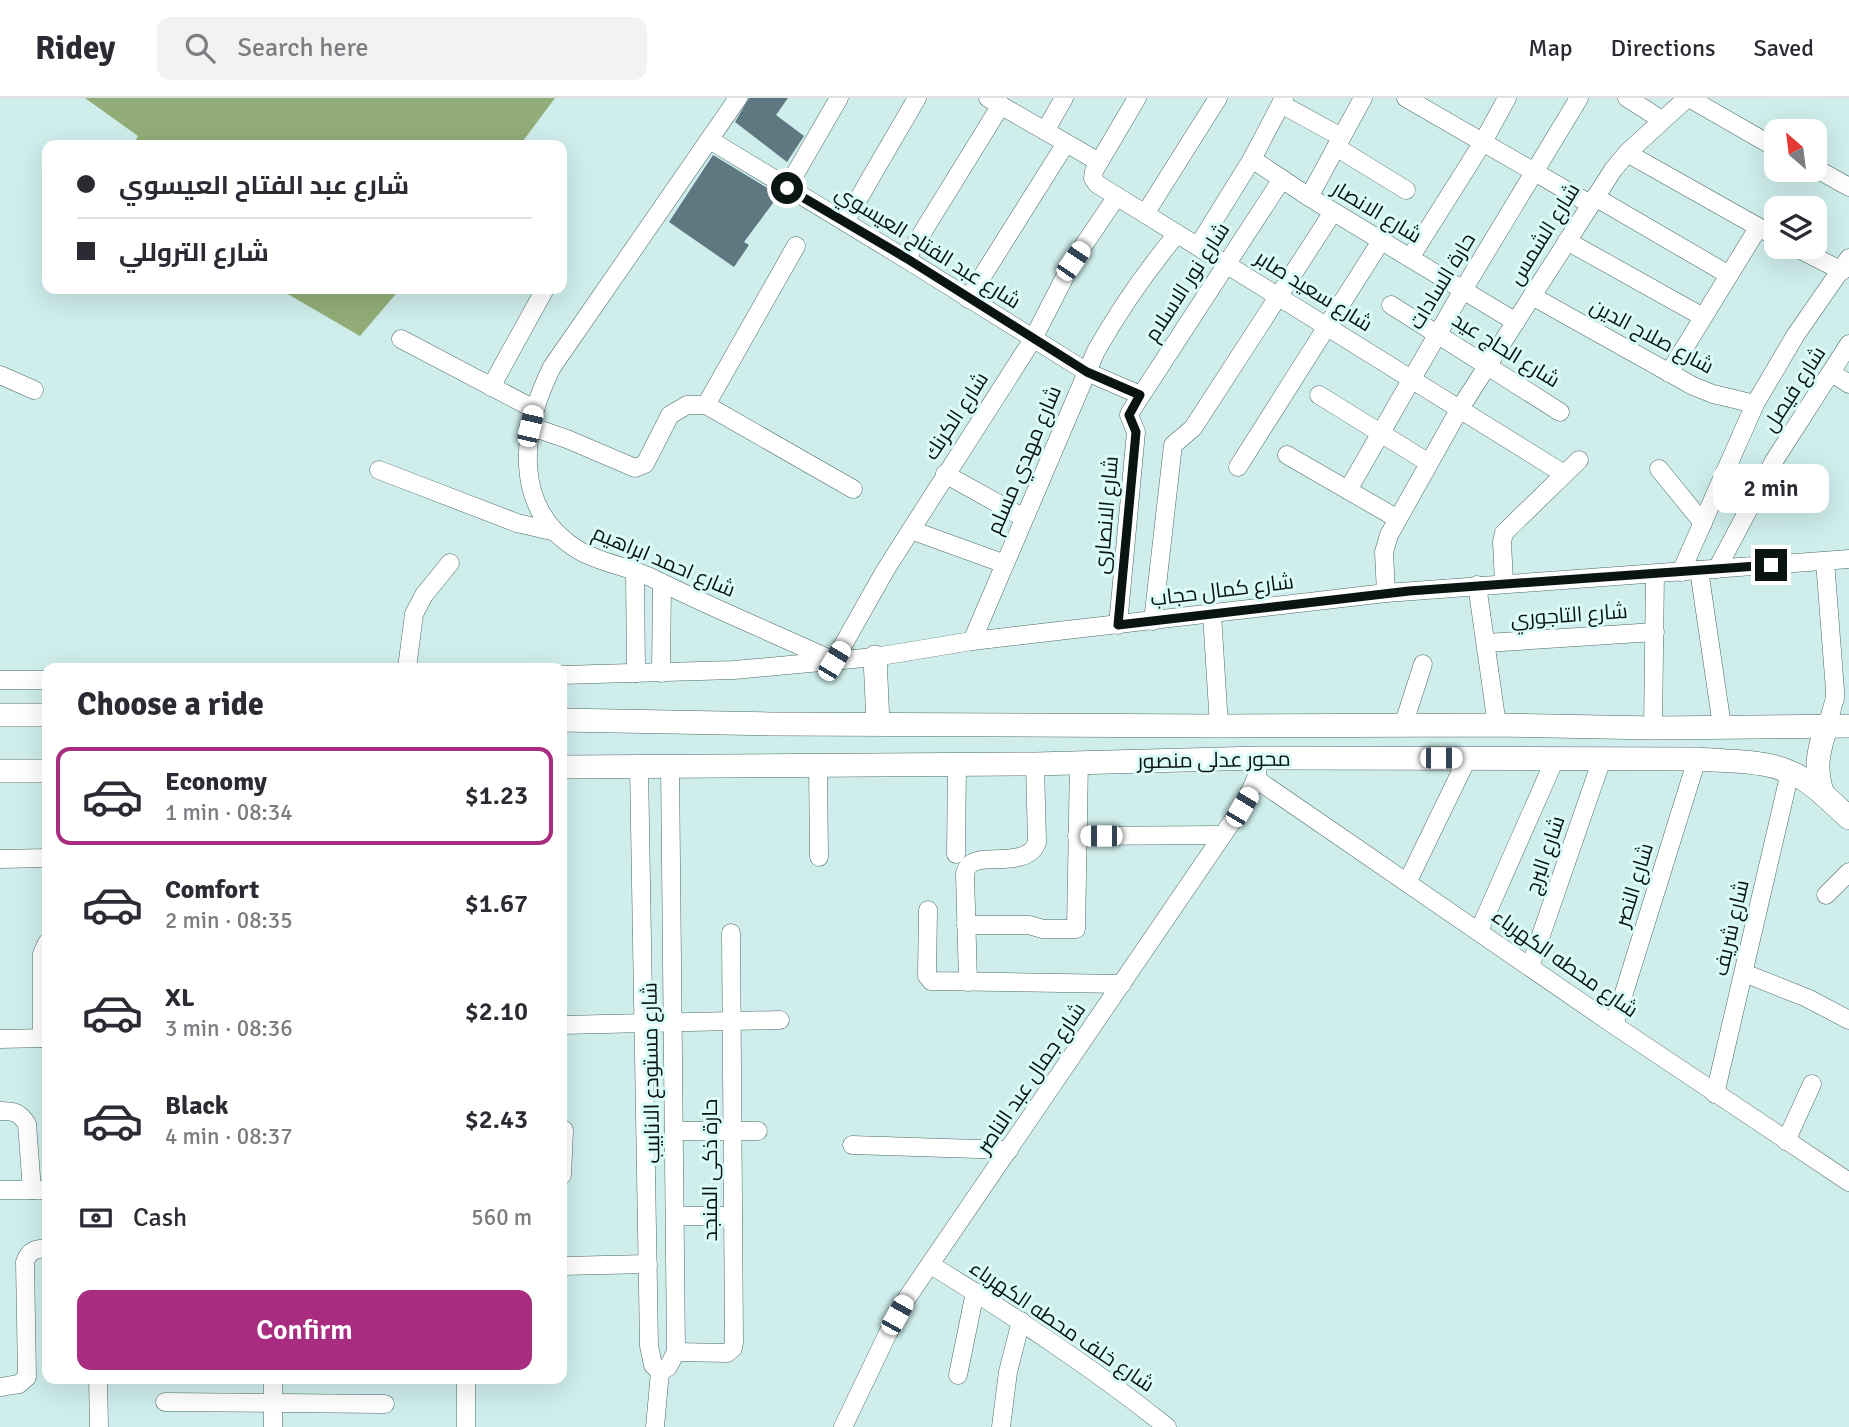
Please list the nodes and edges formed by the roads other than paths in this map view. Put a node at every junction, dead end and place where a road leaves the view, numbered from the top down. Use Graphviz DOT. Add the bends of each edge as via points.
graph roads {
  1 [pos="738,98"];
  2 [pos="839,98"];
  3 [pos="917,98"];
  4 [pos="1064,98"];
  5 [pos="1137,98"];
  6 [pos="1219,98"];
  7 [pos="1363,98"];
  8 [pos="1507,98"];
  9 [pos="1579,98"];
  10 [pos="1628,98"];
  11 [pos="1688,98"];
  12 [pos="1282,101"];
  13 [pos="1418,101"];
  14 [pos="995,102"];
  15 [pos="1662,120"];
  16 [pos="1045,131"];
  17 [pos="709,140"];
  18 [pos="1764,141"];
  19 [pos="1339,142"];
  20 [pos="1483,142"];
  21 [pos="1066,143"];
  22 [pos="1627,153"];
  23 [pos="1252,159"];
  24 [pos="1099,162"];
  25 [pos="1535,172"];
  26 [pos="1827,175"];
  27 [pos="1282,179"];
  28 [pos="1849,187"];
  29 [pos="787,188"];
  30 [pos="1406,190"];
  31 [pos="1117,196"];
  32 [pos="1309,197"];
  33 [pos="1592,200"];
  34 [pos="1333,212"];
  35 [pos="1145,214"];
  36 [pos="845,222"];
  37 [pos="1758,228"];
  38 [pos="1764,231"];
  39 [pos="1177,234"];
  40 [pos="1381,241"];
  41 [pos="1567,241"];
  42 [pos="796,246"];
  43 [pos="1198,246"];
  44 [pos="906,258"];
  45 [pos="1410,258"];
  46 [pos="1827,259"];
  47 [pos="1228,264"];
  48 [pos="1845,265"];
  49 [pos="1729,275"];
  50 [pos="1462,290"];
  51 [pos="542,294"];
  52 [pos="1280,296"];
  53 [pos="1532,296"];
  54 [pos="968,299"];
  55 [pos="1391,304"];
  56 [pos="1703,317"];
  57 [pos="1516,322"];
  58 [pos="1329,326"];
  59 [pos="1437,334"];
  60 [pos="401,339"];
  61 [pos="1033,339"];
  62 [pos="1849,344"];
  63 [pos="1488,365"];
  64 [pos="1087,372"];
  65 [pos="1669,373"];
  66 [pos="1832,373"];
  67 [pos="0,375"];
  68 [pos="1411,379"];
  69 [pos="1849,384"];
  70 [pos="491,387"];
  71 [pos="34,390"];
  72 [pos="1140,395"];
  73 [pos="1319,395"];
  74 [pos="1755,404"];
  75 [pos="706,405"];
  76 [pos="1459,410"];
  77 [pos="1131,411"];
  78 [pos="1560,412"];
  79 [pos="532,418"];
  80 [pos="1380,433"];
  81 [pos="1287,455"];
  82 [pos="1579,460"];
  83 [pos="1429,463"];
  84 [pos="1238,467"];
  85 [pos="1659,469"];
  86 [pos="379,470"];
  87 [pos="945,474"];
  88 [pos="1564,474"];
  89 [pos="853,489"];
  90 [pos="1348,490"];
  91 [pos="1024,518"];
  92 [pos="1398,519"];
  93 [pos="1703,523"];
  94 [pos="911,530"];
  95 [pos="556,532"];
  96 [pos="1849,559"];
  97 [pos="1825,561"];
  98 [pos="450,563"];
  99 [pos="1005,564"];
  100 [pos="635,570"];
  101 [pos="1701,570"];
  102 [pos="1655,574"];
  103 [pos="662,583"];
  104 [pos="1504,583"];
  105 [pos="1477,585"];
  106 [pos="1386,593"];
  107 [pos="1212,614"];
  108 [pos="1153,621"];
  109 [pos="1118,625"];
  110 [pos="1655,632"];
  111 [pos="972,641"];
  112 [pos="1486,643"];
  113 [pos="875,657"];
  114 [pos="834,661"];
  115 [pos="408,663"];
  116 [pos="1423,664"];
  117 [pos="636,673"];
  118 [pos="661,673"];
  119 [pos="567,675"];
  120 [pos="0,680"];
  121 [pos="42,680"];
  122 [pos="0,715"];
  123 [pos="42,715"];
  124 [pos="567,720"];
  125 [pos="878,724"];
  126 [pos="1497,725"];
  127 [pos="1757,725"];
  128 [pos="1219,726"];
  129 [pos="1403,726"];
  130 [pos="1721,726"];
  131 [pos="1838,726"];
  132 [pos="1653,728"];
  133 [pos="1467,758"];
  134 [pos="1555,759"];
  135 [pos="1602,759"];
  136 [pos="1697,759"];
  137 [pos="1079,762"];
  138 [pos="1753,763"];
  139 [pos="957,764"];
  140 [pos="1035,764"];
  141 [pos="818,765"];
  142 [pos="639,766"];
  143 [pos="670,766"];
  144 [pos="567,767"];
  145 [pos="1258,769"];
  146 [pos="0,771"];
  147 [pos="42,771"];
  148 [pos="1790,772"];
  149 [pos="1823,794"];
  150 [pos="1849,818"];
  151 [pos="1222,835"];
  152 [pos="1077,836"];
  153 [pos="956,854"];
  154 [pos="819,857"];
  155 [pos="42,858"];
  156 [pos="0,859"];
  157 [pos="1849,872"];
  158 [pos="1407,883"];
  159 [pos="1826,895"];
  160 [pos="928,910"];
  161 [pos="966,925"];
  162 [pos="1479,931"];
  163 [pos="731,933"];
  164 [pos="1530,967"];
  165 [pos="1744,973"];
  166 [pos="968,982"];
  167 [pos="1122,984"];
  168 [pos="780,1020"];
  169 [pos="1849,1020"];
  170 [pos="732,1021"];
  171 [pos="643,1023"];
  172 [pos="673,1023"];
  173 [pos="567,1025"];
  174 [pos="1614,1025"];
  175 [pos="42,1038"];
  176 [pos="0,1039"];
  177 [pos="1812,1084"];
  178 [pos="1715,1094"];
  179 [pos="0,1111"];
  180 [pos="674,1131"];
  181 [pos="733,1131"];
  182 [pos="758,1131"];
  183 [pos="1786,1141"];
  184 [pos="852,1145"];
  185 [pos="1009,1150"];
  186 [pos="1849,1182"];
  187 [pos="0,1190"];
  188 [pos="39,1190"];
  189 [pos="675,1216"];
  190 [pos="733,1216"];
  191 [pos="42,1249"];
  192 [pos="648,1264"];
  193 [pos="931,1265"];
  194 [pos="567,1266"];
  195 [pos="975,1292"];
  196 [pos="1021,1321"];
  197 [pos="676,1352"];
  198 [pos="660,1373"];
  199 [pos="958,1375"];
  200 [pos="98,1384"];
  201 [pos="273,1384"];
  202 [pos="466,1384"];
  203 [pos="0,1387"];
  204 [pos="165,1402"];
  205 [pos="273,1403"];
  206 [pos="385,1404"];
  207 [pos="99,1427"];
  208 [pos="272,1427"];
  209 [pos="466,1427"];
  210 [pos="655,1427"];
  211 [pos="844,1427"];
  212 [pos="1001,1427"];
  213 [pos="1167,1427"];
  1 -- 17 [label="street, شارع احمد ابراهيم"];
  2 -- 29 [label="street"];
  3 -- 36 [label="street"];
  4 -- 16 [label="street"];
  5 -- 24 [label="street"];
  6 -- 35 [label="street"];
  7 -- 19 [label="street"];
  8 -- 20 [label="street"];
  9 -- 25 [label="street, حارة السادات"];
  10 -- 15 [label="street"];
  11 -- 15 [label="street, شارع الشمس"];
  11 -- 18 [label="street"];
  12 -- 19 [label="street"];
  12 -- 23 [label="street"];
  13 -- 20 [label="street"];
  14 -- 16 [label="street"];
  14 -- 44 [label="street"];
  15 -- 22 [label="street, شارع الشمس"];
  16 -- 21 [label="street"];
  17 -- 29 [label="street, شارع عبد الفتاح العيسوي"];
  17 -- 79 [label="street, شارع احمد ابراهيم" via="564,347 541,387"];
  19 -- 30 [label="street"];
  19 -- 32 [label="street"];
  20 -- 25 [label="street"];
  20 -- 45 [label="street"];
  21 -- 24 [label="street"];
  21 -- 54 [label="street"];
  22 -- 33 [label="street, شارع الشمس"];
  22 -- 37 [label="street"];
  23 -- 27 [label="street, شارع الانصار"];
  23 -- 43 [label="street"];
  24 -- 31 [label="street, شارع سعيد صابر" via="1094,181"];
  25 -- 33 [label="street"];
  25 -- 50 [label="street, حارة السادات"];
  26 -- 28 [label="street"];
  27 -- 32 [label="street, شارع الانصار"];
  27 -- 47 [label="street, شارع نور الاسلام"];
  29 -- 36 [label="street, شارع عبد الفتاح العيسوي"];
  31 -- 35 [label="street, شارع سعيد صابر"];
  31 -- 61 [label="street, شارع الكرنك" via="1073,261"];
  32 -- 34 [label="street, شارع الانصار"];
  33 -- 41 [label="street, شارع الشمس"];
  33 -- 49 [label="street"];
  34 -- 40 [label="street, شارع الانصار"];
  34 -- 52 [label="street"];
  35 -- 39 [label="street, شارع سعيد صابر"];
  36 -- 44 [label="street, شارع عبد الفتاح العيسوي"];
  37 -- 38 [label="street"];
  37 -- 49 [label="street"];
  39 -- 43 [label="street, شارع سعيد صابر"];
  39 -- 64 [label="street, شارع مهدي مسلم" via="1120,310"];
  40 -- 45 [label="street, شارع الانصار"];
  40 -- 58 [label="street"];
  41 -- 53 [label="street, شارع الشمس"];
  41 -- 56 [label="street"];
  42 -- 75 [label="street"];
  43 -- 47 [label="street, شارع سعيد صابر"];
  44 -- 54 [label="street, شارع عبد الفتاح العيسوي"];
  45 -- 50 [label="street, شارع الانصار"];
  46 -- 48 [label="street"];
  47 -- 52 [label="street, شارع سعيد صابر"];
  47 -- 72 [label="street, شارع نور الاسلام"];
  48 -- 74 [label="street"];
  49 -- 56 [label="street"];
  50 -- 57 [label="street, شارع الانصار"];
  50 -- 59 [label="street, حارة السادات"];
  51 -- 70 [label="street"];
  52 -- 58 [label="street, شارع سعيد صابر"];
  52 -- 108 [label="street" via="1193,428 1172,449"];
  53 -- 57 [label="street, شارع الشمس"];
  53 -- 65 [label="street, شارع صلاح الدين"];
  54 -- 61 [label="street, شارع عبد الفتاح العيسوي"];
  55 -- 59 [label="street, شارع الحاج عيد"];
  56 -- 65 [label="street"];
  57 -- 63 [label="street, شارع الشمس"];
  58 -- 68 [label="street, شارع سعيد صابر"];
  58 -- 84 [label="street"];
  59 -- 63 [label="street, شارع الحاج عيد"];
  59 -- 68 [label="street, حارة السادات"];
  60 -- 70 [label="street"];
  61 -- 64 [label="street, شارع عبد الفتاح العيسوي"];
  61 -- 87 [label="street, شارع الكرنك"];
  62 -- 66 [label="street, شارع فيصل"];
  63 -- 76 [label="street, شارع الشمس"];
  63 -- 78 [label="street, شارع الحاج عيد"];
  64 -- 72 [label="street, شارع عبد الفتاح العيسوي"];
  64 -- 91 [label="street, شارع مهدي مسلم"];
  65 -- 74 [label="street, شارع صلاح الدين" via="1713,394"];
  66 -- 69 [label="street"];
  66 -- 101 [label="street, شارع فيصل"];
  67 -- 71 [label="street"];
  68 -- 76 [label="street, شارع سعيد صابر"];
  68 -- 80 [label="street, حارة السادات"];
  70 -- 79 [label="street"];
  72 -- 77 [label="street, شارع نور الاسلام"];
  73 -- 80 [label="street"];
  74 -- 93 [label="street"];
  75 -- 79 [label="street" via="687,405 670,415 645,464 635,468 567,439"];
  75 -- 89 [label="street"];
  76 -- 83 [label="street, شارع الشمس"];
  76 -- 88 [label="street, شارع سعيد صابر"];
  77 -- 109 [label="street, شارع الانصارى" via="1136,432"];
  79 -- 95 [label="street, شارع احمد ابراهيم" via="526,454 529,481 537,507"];
  80 -- 83 [label="street"];
  80 -- 90 [label="street, حارة السادات"];
  81 -- 90 [label="street"];
  82 -- 88 [label="street"];
  83 -- 92 [label="street, شارع الشمس"];
  85 -- 93 [label="street"];
  86 -- 95 [label="street" via="517,523"];
  87 -- 91 [label="street"];
  87 -- 94 [label="street, شارع الكرنك"];
  88 -- 104 [label="street" via="1504,533"];
  90 -- 92 [label="street"];
  91 -- 99 [label="street, شارع مهدي مسلم"];
  92 -- 106 [label="street, شارع الشمس" via="1384,552"];
  93 -- 101 [label="street"];
  94 -- 99 [label="street"];
  94 -- 114 [label="street, شارع الكرنك"];
  95 -- 100 [label="street, شارع احمد ابراهيم" via="581,552"];
  96 -- 97 [label="street, شارع كمال حجاب"];
  97 -- 101 [label="street, شارع كمال حجاب"];
  97 -- 131 [label="street"];
  98 -- 115 [label="street" via="414,614"];
  99 -- 111 [label="street, شارع مهدي مسلم"];
  100 -- 103 [label="street, شارع احمد ابراهيم"];
  100 -- 117 [label="street"];
  101 -- 102 [label="street, شارع كمال حجاب"];
  101 -- 130 [label="street"];
  102 -- 104 [label="street, شارع كمال حجاب"];
  102 -- 110 [label="street"];
  103 -- 114 [label="street, شارع احمد ابراهيم"];
  103 -- 118 [label="street"];
  104 -- 105 [label="street, شارع كمال حجاب"];
  105 -- 106 [label="street, شارع كمال حجاب"];
  105 -- 112 [label="street"];
  106 -- 107 [label="street, شارع كمال حجاب"];
  107 -- 108 [label="street, شارع كمال حجاب"];
  107 -- 128 [label="street"];
  108 -- 109 [label="street, شارع كمال حجاب"];
  109 -- 111 [label="street, شارع كمال حجاب"];
  110 -- 112 [label="street, شارع التاجوري"];
  110 -- 132 [label="street"];
  111 -- 113 [label="street, شارع كمال حجاب"];
  112 -- 126 [label="street"];
  113 -- 114 [label="street, شارع كمال حجاب"];
  113 -- 125 [label="main road"];
  114 -- 118 [label="street, شارع كمال حجاب"];
  116 -- 129 [label="street"];
  117 -- 118 [label="street, شارع كمال حجاب"];
  117 -- 119 [label="street, شارع كمال حجاب"];
  120 -- 121 [label="street"];
  122 -- 123 [label="main road"];
  124 -- 125 [label="main road, محور عدلى منصور"];
  125 -- 128 [label="main road, محور عدلى منصور"];
  126 -- 129 [label="main road, محور عدلى منصور"];
  126 -- 132 [label="main road, محور عدلى منصور"];
  127 -- 130 [label="main road, محور عدلى منصور"];
  127 -- 131 [label="main road, محور عدلى منصور"];
  127 -- 138 [label="main road" via="1766,745"];
  128 -- 129 [label="main road, محور عدلى منصور"];
  130 -- 132 [label="main road, محور عدلى منصور"];
  131 -- 149 [label="main road" via="1821,743 1817,764"];
  133 -- 134 [label="main road, محور عدلى منصور"];
  133 -- 145 [label="main road, محور عدلى منصور"];
  133 -- 158 [label="street"];
  134 -- 135 [label="main road, محور عدلى منصور"];
  134 -- 162 [label="street, شارع البرج"];
  135 -- 136 [label="main road, محور عدلى منصور"];
  135 -- 164 [label="street, شارع البرج"];
  136 -- 138 [label="main road, محور عدلى منصور"];
  136 -- 174 [label="street, شارع النصر"];
  137 -- 140 [label="main road, محور عدلى منصور"];
  137 -- 145 [label="main road, محور عدلى منصور"];
  137 -- 152 [label="street"];
  138 -- 148 [label="main road, محور عدلى منصور"];
  139 -- 140 [label="main road, محور عدلى منصور"];
  139 -- 141 [label="main road, محور عدلى منصور"];
  139 -- 153 [label="street"];
  140 -- 161 [label="street" via="1035,850 967,867"];
  141 -- 143 [label="main road, محور عدلى منصور"];
  141 -- 154 [label="street"];
  142 -- 143 [label="main road, محور عدلى منصور"];
  142 -- 144 [label="main road, محور عدلى منصور"];
  142 -- 171 [label="street, شارع مستودع الانابيب"];
  143 -- 172 [label="street, شارع مستودع الانابيب"];
  145 -- 151 [label="street, شارع جمال عبد الناصر" via="1250,794"];
  145 -- 158 [label="street, شارع محطه الكهرباء"];
  146 -- 147 [label="main road"];
  148 -- 149 [label="main road, محور عدلى منصور"];
  148 -- 165 [label="street, شارع شريف"];
  149 -- 150 [label="main road, محور عدلى منصور"];
  151 -- 152 [label="street"];
  151 -- 167 [label="street, شارع جمال عبد الناصر"];
  152 -- 161 [label="street" via="1076,929"];
  155 -- 156 [label="street"];
  157 -- 159 [label="street"];
  158 -- 162 [label="street, شارع محطه الكهرباء"];
  160 -- 166 [label="street" via="928,978"];
  161 -- 166 [label="street"];
  162 -- 164 [label="street, شارع محطه الكهرباء"];
  163 -- 170 [label="street, حارة ذكى المنجد"];
  164 -- 174 [label="street, شارع محطه الكهرباء"];
  165 -- 169 [label="street"];
  165 -- 178 [label="street, شارع شريف"];
  166 -- 167 [label="street"];
  167 -- 185 [label="street, شارع جمال عبد الناصر"];
  168 -- 170 [label="street"];
  170 -- 172 [label="street"];
  170 -- 181 [label="street, حارة ذكى المنجد"];
  171 -- 172 [label="street"];
  171 -- 173 [label="street"];
  171 -- 192 [label="street, شارع مستودع الانابيب"];
  172 -- 180 [label="street, شارع مستودع الانابيب"];
  174 -- 178 [label="street, شارع محطه الكهرباء"];
  175 -- 176 [label="street"];
  177 -- 183 [label="street"];
  178 -- 183 [label="street, شارع محطه الكهرباء"];
  179 -- 188 [label="street" via="14,1111 27,1124"];
  180 -- 181 [label="street"];
  180 -- 189 [label="street, شارع مستودع الانابيب"];
  181 -- 182 [label="street"];
  181 -- 190 [label="street, حارة ذكى المنجد"];
  183 -- 186 [label="street, شارع محطه الكهرباء"];
  184 -- 185 [label="street"];
  185 -- 193 [label="street, شارع جمال عبد الناصر"];
  187 -- 188 [label="street"];
  189 -- 190 [label="street"];
  189 -- 197 [label="street, شارع مستودع الانابيب"];
  190 -- 197 [label="street, حارة ذكى المنجد" via="733,1348 724,1353"];
  191 -- 203 [label="street" via="33,1250 25,1262 27,1377 19,1384"];
  192 -- 194 [label="street"];
  192 -- 198 [label="street, شارع مستودع الانابيب" via="650,1356"];
  193 -- 195 [label="street, شارع خلف محطه الكهرباء"];
  193 -- 211 [label="street, شارع جمال عبد الناصر" via="888,1333"];
  195 -- 196 [label="street, شارع خلف محطه الكهرباء"];
  195 -- 199 [label="street"];
  196 -- 212 [label="street"];
  196 -- 213 [label="street, شارع خلف محطه الكهرباء"];
  197 -- 198 [label="street"];
  198 -- 210 [label="street, شارع مستودع الانابيب"];
  200 -- 207 [label="street"];
  201 -- 205 [label="street"];
  202 -- 209 [label="street"];
  204 -- 205 [label="street"];
  205 -- 206 [label="street"];
  205 -- 208 [label="street"];
}
